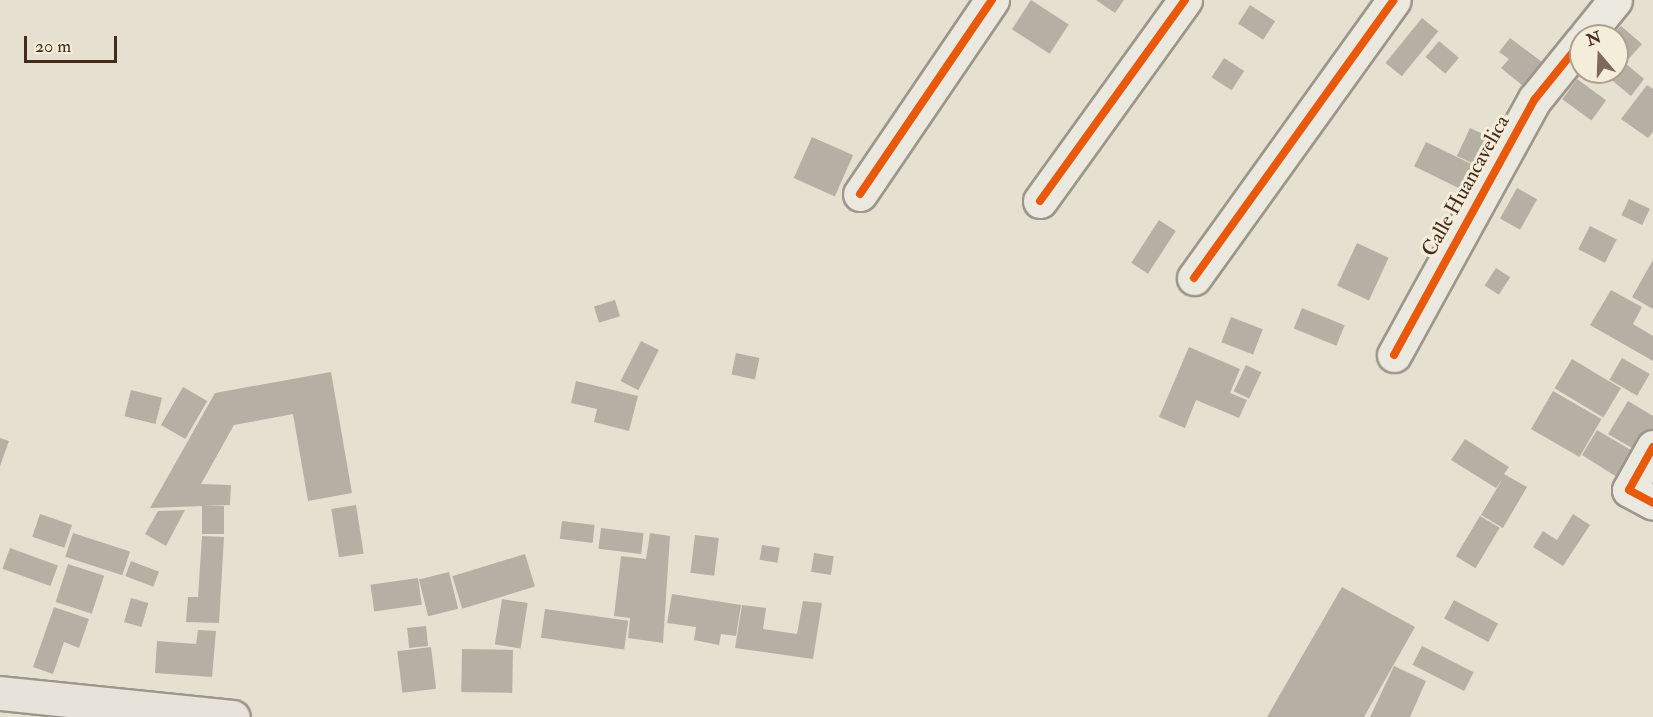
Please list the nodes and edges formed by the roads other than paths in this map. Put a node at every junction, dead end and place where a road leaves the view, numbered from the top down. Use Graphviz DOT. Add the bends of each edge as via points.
graph roads {
  1 [pos="992,0"];
  2 [pos="1185,0"];
  3 [pos="1394,0"];
  4 [pos="1616,0"];
  5 [pos="1596,24"];
  6 [pos="1569,57"];
  7 [pos="860,194"];
  8 [pos="1040,201"];
  9 [pos="1194,278"];
  10 [pos="1394,355"];
  11 [pos="1653,447"];
  12 [pos="1641,497"];
  13 [pos="0,693"];
  14 [pos="233,717"];
  1 -- 7 [label="street"];
  2 -- 8 [label="street"];
  3 -- 9 [label="street"];
  4 -- 5 [label="street"];
  6 -- 10 [label="street, Calle Huancavelica" via="1535,99"];
  11 -- 12 [label="street"];
  13 -- 14 [label="highway"];
}
